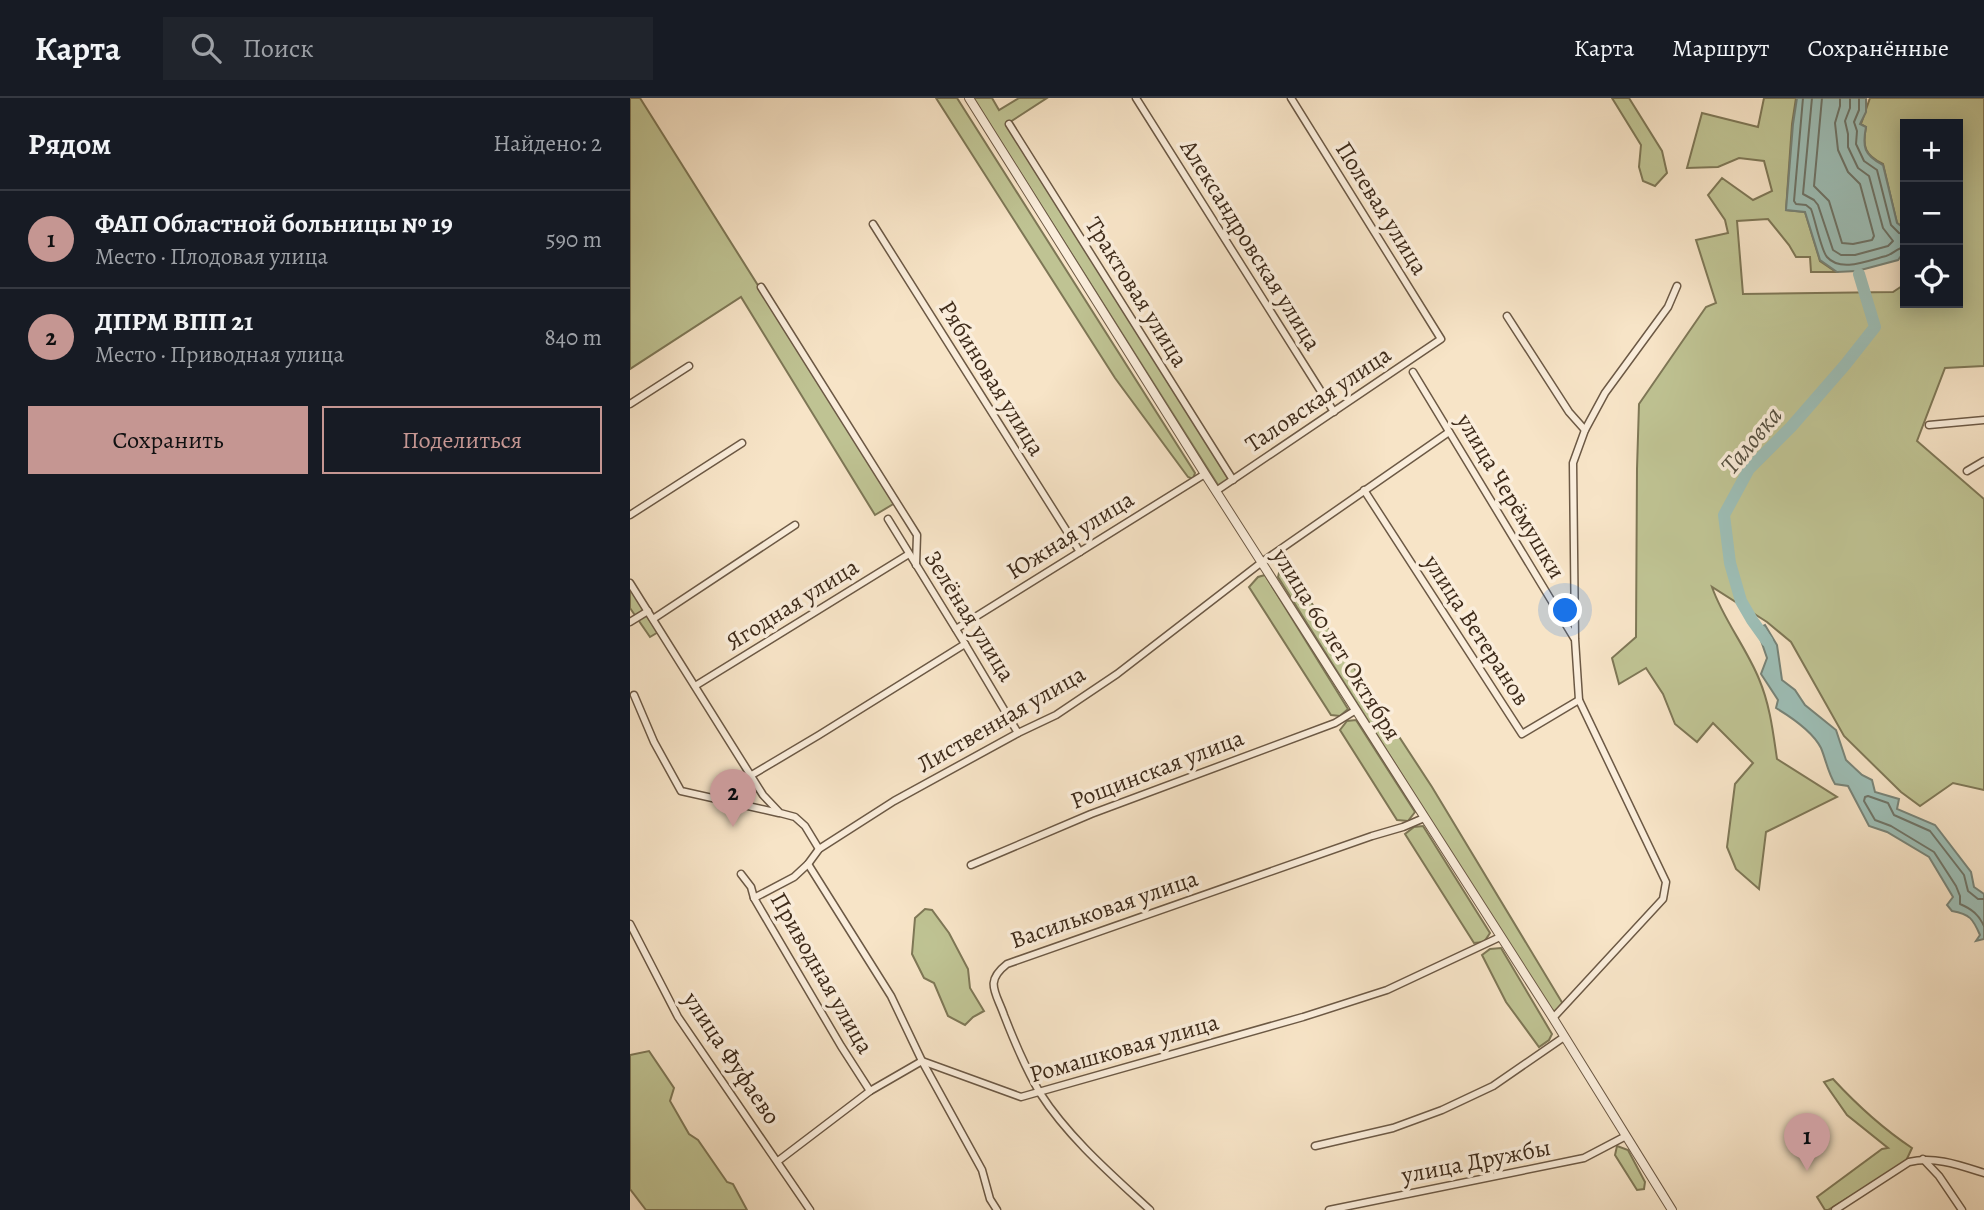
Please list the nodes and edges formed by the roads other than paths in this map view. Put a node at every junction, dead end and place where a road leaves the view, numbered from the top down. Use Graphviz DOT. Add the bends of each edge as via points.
graph roads {
  1 [pos="969,98"];
  2 [pos="1136,98"];
  3 [pos="1291,98"];
  4 [pos="1009,124"];
  5 [pos="873,224"];
  6 [pos="1677,286"];
  7 [pos="761,287"];
  8 [pos="1507,316"];
  9 [pos="1441,339"];
  10 [pos="689,366"];
  11 [pos="1413,372"];
  12 [pos="630,404"];
  13 [pos="1334,412"];
  14 [pos="1984,420"];
  15 [pos="1929,425"];
  16 [pos="1585,430"];
  17 [pos="1450,432"];
  18 [pos="742,443"];
  19 [pos="1984,461"];
  20 [pos="1967,471"];
  21 [pos="1206,474"];
  22 [pos="1233,480"];
  23 [pos="1216,491"];
  24 [pos="1364,491"];
  25 [pos="630,514"];
  26 [pos="888,519"];
  27 [pos="795,525"];
  28 [pos="1080,552"];
  29 [pos="909,554"];
  30 [pos="1262,562"];
  31 [pos="916,565"];
  32 [pos="630,583"];
  33 [pos="648,611"];
  34 [pos="653,619"];
  35 [pos="630,622"];
  36 [pos="956,629"];
  37 [pos="1575,639"];
  38 [pos="965,644"];
  39 [pos="695,686"];
  40 [pos="634,695"];
  41 [pos="1579,700"];
  42 [pos="1356,710"];
  43 [pos="1018,733"];
  44 [pos="750,776"];
  45 [pos="780,813"];
  46 [pos="1424,818"];
  47 [pos="819,849"];
  48 [pos="808,864"];
  49 [pos="971,865"];
  50 [pos="741,874"];
  51 [pos="754,898"];
  52 [pos="630,923"];
  53 [pos="1500,937"];
  54 [pos="1553,1018"];
  55 [pos="1564,1037"];
  56 [pos="922,1061"];
  57 [pos="870,1091"];
  58 [pos="1040,1093"];
  59 [pos="1626,1136"];
  60 [pos="1315,1146"];
  61 [pos="1923,1158"];
  62 [pos="778,1161"];
  63 [pos="1984,1173"];
  64 [pos="810,1210"];
  65 [pos="997,1210"];
  66 [pos="1150,1210"];
  67 [pos="1329,1210"];
  68 [pos="1672,1210"];
  69 [pos="1835,1210"];
  70 [pos="1962,1210"];
  1 -- 21 [label="street, улица 60 лет Октября"];
  2 -- 13 [label="street, Александровская улица"];
  3 -- 9 [label="street, Полевая улица"];
  4 -- 22 [label="street, Трактовая улица"];
  5 -- 28 [label="street, Рябиновая улица"];
  6 -- 16 [label="street" via="1668,307 1605,393"];
  7 -- 31 [label="street" via="917,535"];
  8 -- 16 [label="street"];
  9 -- 13 [label="street, Таловская улица"];
  10 -- 12 [label="street"];
  11 -- 17 [label="street, улица Черёмушки"];
  13 -- 22 [label="street, Таловская улица"];
  14 -- 15 [label="street"];
  16 -- 37 [label="street" via="1573,463"];
  17 -- 24 [label="street, Лиственная улица"];
  17 -- 37 [label="street, улица Черёмушки"];
  18 -- 25 [label="street"];
  19 -- 20 [label="street"];
  21 -- 23 [label="street, улица 60 лет Октября"];
  21 -- 28 [label="street, Южная улица"];
  22 -- 23 [label="street, Таловская улица"];
  23 -- 30 [label="street, улица 60 лет Октября"];
  24 -- 30 [label="street, Лиственная улица"];
  24 -- 41 [label="street, улица Ветеранов" via="1522,734"];
  26 -- 29 [label="street, Зелёная улица"];
  27 -- 34 [label="street"];
  28 -- 36 [label="street, Южная улица"];
  29 -- 31 [label="street, Зелёная улица"];
  29 -- 39 [label="street, Ягодная улица"];
  30 -- 42 [label="street, улица 60 лет Октября"];
  30 -- 43 [label="street, Лиственная улица" via="1117,674 1056,715"];
  31 -- 36 [label="street, Зелёная улица"];
  32 -- 33 [label="street"];
  33 -- 34 [label="street"];
  33 -- 35 [label="street"];
  34 -- 39 [label="street"];
  36 -- 38 [label="street, Зелёная улица"];
  37 -- 41 [label="street"];
  38 -- 43 [label="street, Зелёная улица"];
  38 -- 44 [label="street"];
  39 -- 44 [label="street"];
  40 -- 45 [label="street" via="681,791"];
  41 -- 54 [label="street" via="1666,882 1663,898"];
  42 -- 46 [label="street, улица 60 лет Октября"];
  42 -- 49 [label="street, Рощинская улица" via="1335,723 1091,814"];
  43 -- 47 [label="street, Лиственная улица" via="894,801"];
  44 -- 45 [label="street"];
  45 -- 47 [label="street" via="795,817"];
  46 -- 53 [label="street, улица 60 лет Октября"];
  46 -- 58 [label="street, Васильковая улица" via="1007,964 995,973 993,983 1011,1035"];
  47 -- 48 [label="street, Лиственная улица"];
  48 -- 51 [label="street, Лиственная улица" via="794,877"];
  48 -- 56 [label="street" via="891,996"];
  50 -- 51 [label="street, Приводная улица"];
  51 -- 57 [label="street, Приводная улица"];
  52 -- 62 [label="street, улица Фуфаево" via="678,1017"];
  53 -- 54 [label="street, улица 60 лет Октября"];
  53 -- 58 [label="street, Ромашковая улица" via="1387,990"];
  54 -- 55 [label="street, улица 60 лет Октября"];
  55 -- 59 [label="street, улица 60 лет Октября"];
  55 -- 60 [label="street" via="1493,1086 1442,1110 1393,1128"];
  56 -- 57 [label="street"];
  56 -- 58 [label="street, Ромашковая улица" via="1021,1097"];
  56 -- 65 [label="street" via="982,1170"];
  57 -- 62 [label="street"];
  58 -- 66 [label="street, Васильковая улица" via="1104,1168"];
  59 -- 67 [label="street, улица Дружбы" via="1584,1158"];
  59 -- 68 [label="street, улица 60 лет Октября"];
  61 -- 63 [label="street"];
  61 -- 69 [label="street" via="1909,1162"];
  61 -- 70 [label="street"];
  62 -- 64 [label="street, улица Фуфаево"];
}
